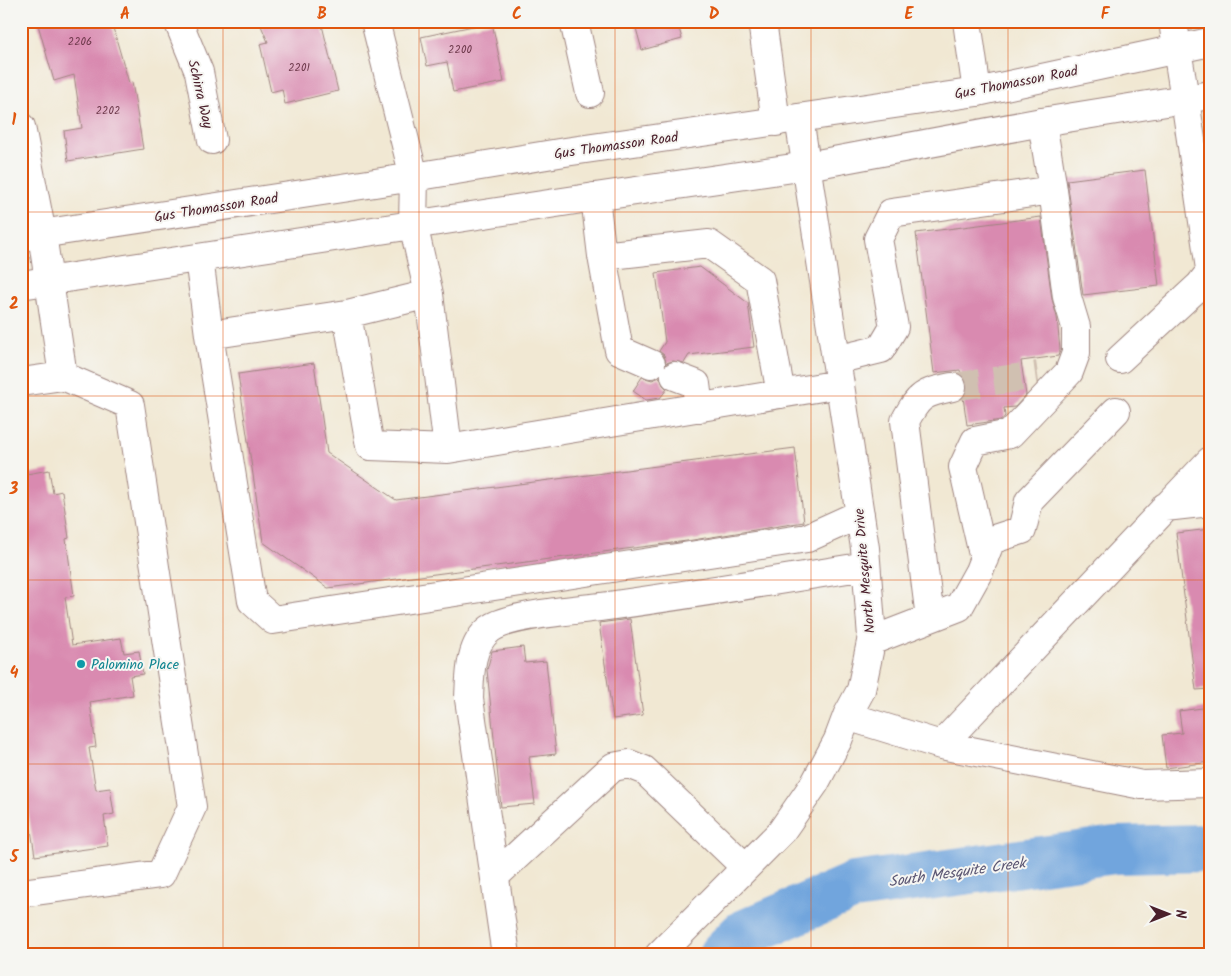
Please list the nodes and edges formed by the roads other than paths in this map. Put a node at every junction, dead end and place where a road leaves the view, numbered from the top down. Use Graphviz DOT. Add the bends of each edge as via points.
graph roads {
  1 [pos="178,21"];
  2 [pos="374,21"];
  3 [pos="574,21"];
  4 [pos="762,21"];
  5 [pos="967,21"];
  6 [pos="1173,21"];
  7 [pos="1210,42"];
  8 [pos="1177,49"];
  9 [pos="977,92"];
  10 [pos="590,93"];
  11 [pos="1198,97"];
  12 [pos="788,120"];
  13 [pos="1042,122"];
  14 [pos="21,127"];
  15 [pos="212,140"];
  16 [pos="807,166"];
  17 [pos="414,177"];
  18 [pos="1053,190"];
  19 [pos="594,197"];
  20 [pos="413,224"];
  21 [pos="32,236"];
  22 [pos="602,256"];
  23 [pos="199,258"];
  24 [pos="48,280"];
  25 [pos="1207,281"];
  26 [pos="21,285"];
  27 [pos="429,294"];
  28 [pos="347,314"];
  29 [pos="209,335"];
  30 [pos="1120,359"];
  31 [pos="651,364"];
  32 [pos="1071,368"];
  33 [pos="838,372"];
  34 [pos="1038,375"];
  35 [pos="63,376"];
  36 [pos="676,376"];
  37 [pos="21,382"];
  38 [pos="952,388"];
  39 [pos="780,394"];
  40 [pos="699,408"];
  41 [pos="1116,411"];
  42 [pos="448,449"];
  43 [pos="1210,461"];
  44 [pos="1210,502"];
  45 [pos="1165,507"];
  46 [pos="860,514"];
  47 [pos="984,559"];
  48 [pos="866,566"];
  49 [pos="930,618"];
  50 [pos="871,641"];
  51 [pos="847,716"];
  52 [pos="942,745"];
  53 [pos="1210,782"];
  54 [pos="745,867"];
  55 [pos="495,876"];
  56 [pos="21,894"];
  57 [pos="506,955"];
  58 [pos="659,955"];
  1 -- 15 [label="main road, Schirra Way" via="199,72"];
  2 -- 17 [label="main road"];
  3 -- 10 [label="main road"];
  4 -- 12 [label="main road, North Mesquite Drive"];
  5 -- 9 [label="main road"];
  6 -- 8 [label="main road"];
  7 -- 8 [label="main road, Gus Thomasson Road"];
  8 -- 9 [label="main road, Gus Thomasson Road"];
  8 -- 11 [label="main road"];
  9 -- 12 [label="main road, Gus Thomasson Road"];
  11 -- 13 [label="main road"];
  11 -- 25 [label="main road"];
  12 -- 16 [label="main road, North Mesquite Drive"];
  12 -- 17 [label="main road, Gus Thomasson Road"];
  13 -- 16 [label="main road"];
  13 -- 18 [label="main road"];
  14 -- 21 [label="main road"];
  16 -- 19 [label="main road"];
  16 -- 33 [label="main road, North Mesquite Drive"];
  17 -- 20 [label="main road"];
  17 -- 21 [label="main road, Gus Thomasson Road"];
  18 -- 32 [label="main road" via="1067,297 1076,327 1076,352"];
  18 -- 33 [label="main road" via="891,213 878,239 894,327 881,349"];
  19 -- 20 [label="main road"];
  19 -- 22 [label="main road"];
  20 -- 23 [label="main road"];
  20 -- 27 [label="main road"];
  21 -- 24 [label="main road"];
  22 -- 31 [label="main road" via="619,350"];
  22 -- 39 [label="main road" via="709,244 760,280"];
  23 -- 24 [label="main road"];
  23 -- 29 [label="main road"];
  24 -- 26 [label="main road"];
  24 -- 35 [label="main road"];
  25 -- 30 [label="main road"];
  27 -- 28 [label="main road"];
  27 -- 42 [label="main road"];
  28 -- 29 [label="main road"];
  28 -- 42 [label="main road" via="370,446"];
  29 -- 46 [label="main road" via="252,601 273,620 807,538"];
  32 -- 34 [label="main road"];
  32 -- 47 [label="main road" via="1010,434 975,440 963,467"];
  33 -- 39 [label="main road"];
  33 -- 46 [label="main road, North Mesquite Drive"];
  35 -- 37 [label="main road"];
  35 -- 56 [label="main road" via="130,404 192,807 161,874"];
  36 -- 40 [label="main road" via="696,384"];
  38 -- 49 [label="main road" via="931,392 916,402 904,420"];
  39 -- 40 [label="main road"];
  40 -- 42 [label="main road"];
  41 -- 47 [label="main road" via="1029,502 1022,530 991,540"];
  43 -- 45 [label="main road"];
  44 -- 45 [label="main road"];
  45 -- 52 [label="main road"];
  46 -- 48 [label="main road, North Mesquite Drive"];
  47 -- 49 [label="main road" via="959,607"];
  48 -- 50 [label="main road, North Mesquite Drive"];
  48 -- 55 [label="main road" via="518,618 489,630 476,644 469,699"];
  49 -- 50 [label="main road"];
  50 -- 51 [label="main road, North Mesquite Drive" via="861,690"];
  51 -- 52 [label="main road"];
  51 -- 54 [label="main road, North Mesquite Drive" via="815,783 780,832"];
  52 -- 53 [label="main road" via="1142,785"];
  54 -- 55 [label="main road" via="644,770 629,764 614,767"];
  54 -- 58 [label="main road, North Mesquite Drive"];
  55 -- 57 [label="main road"];
}
